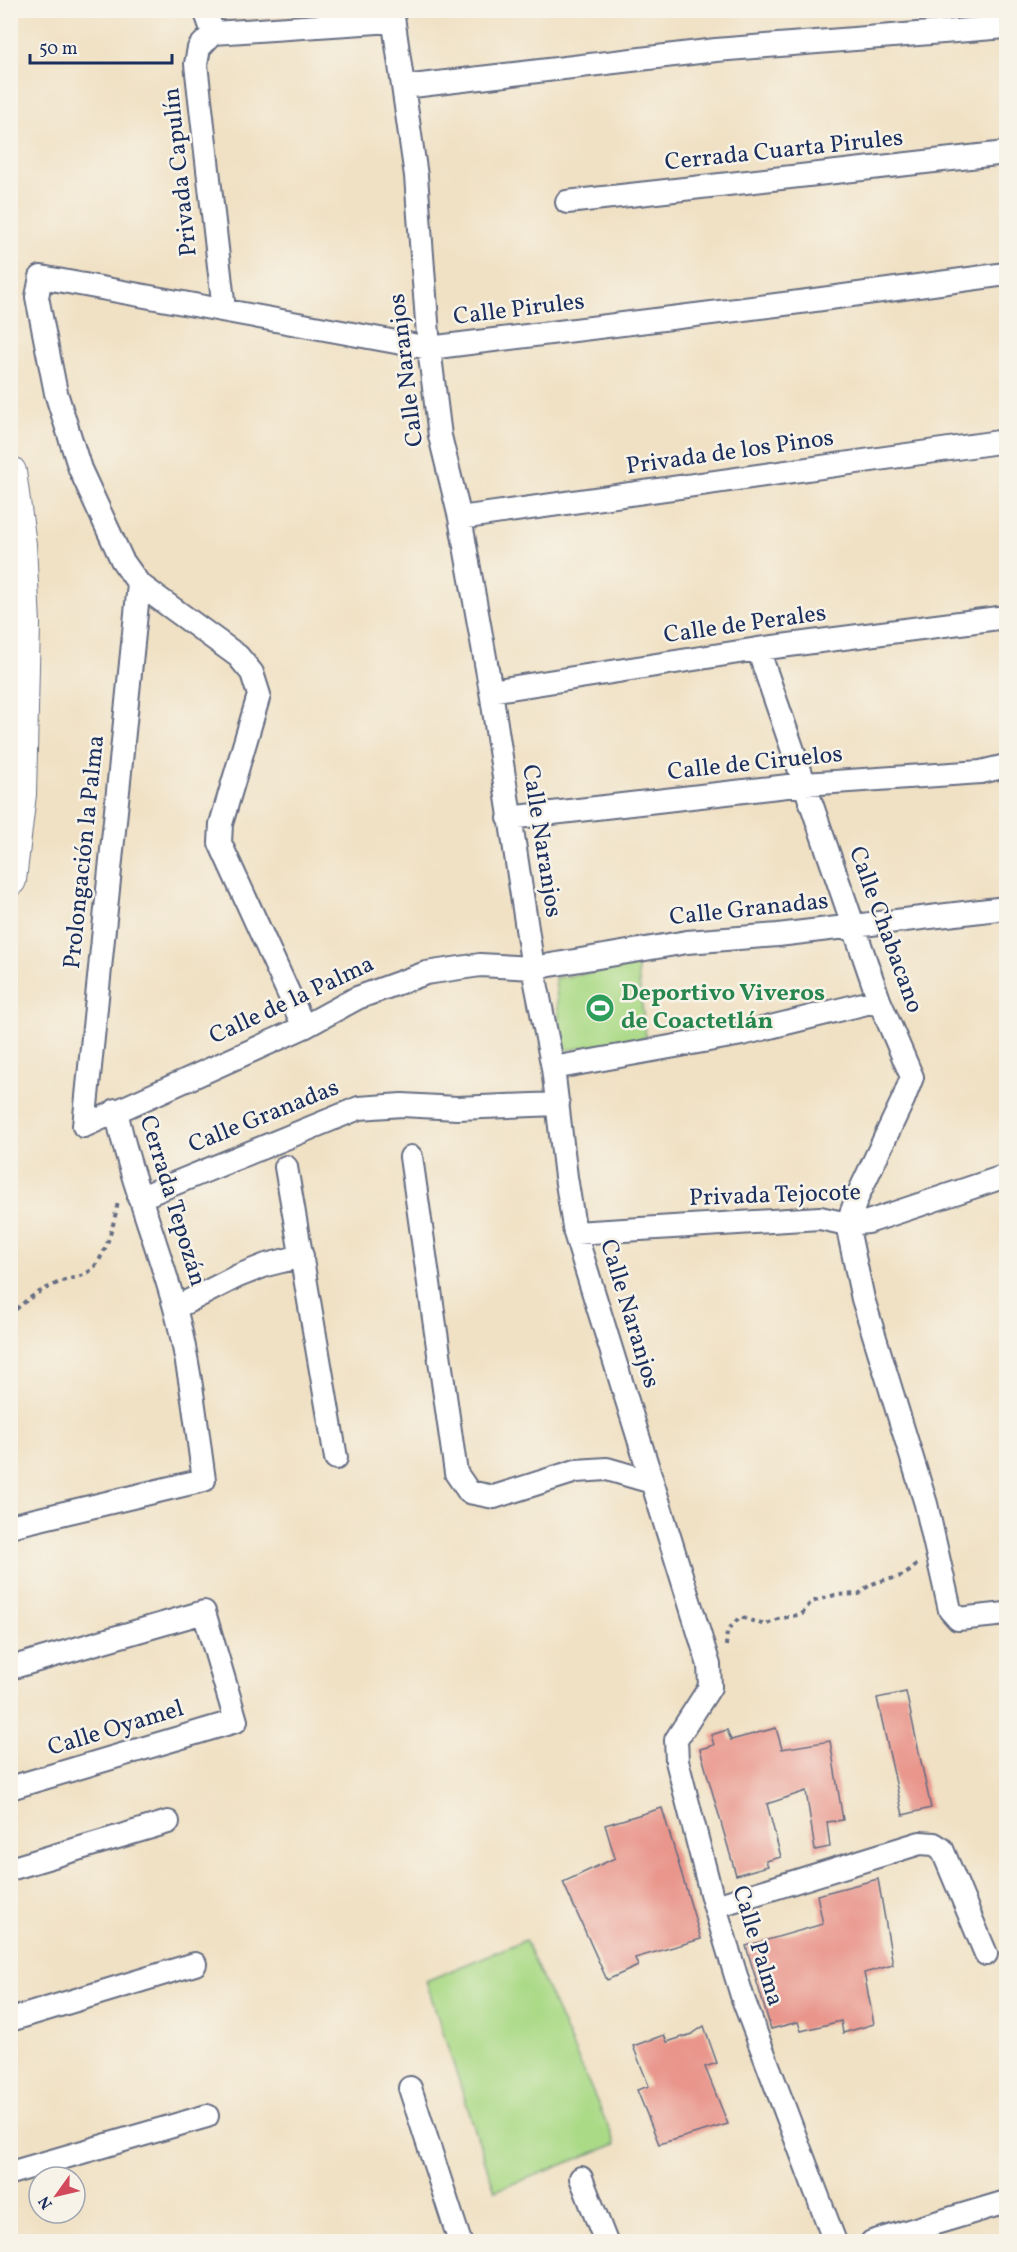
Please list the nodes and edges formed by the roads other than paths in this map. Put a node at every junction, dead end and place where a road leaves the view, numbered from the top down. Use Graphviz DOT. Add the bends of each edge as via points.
graph roads {
  1 [pos="206,10"];
  2 [pos="393,16"];
  3 [pos="1006,27"];
  4 [pos="213,33"];
  5 [pos="404,87"];
  6 [pos="1006,153"];
  7 [pos="567,202"];
  8 [pos="1006,274"];
  9 [pos="224,310"];
  10 [pos="429,348"];
  11 [pos="1006,441"];
  12 [pos="10,472"];
  13 [pos="10,515"];
  14 [pos="460,518"];
  15 [pos="140,584"];
  16 [pos="1006,617"];
  17 [pos="758,649"];
  18 [pos="491,691"];
  19 [pos="1006,766"];
  20 [pos="805,784"];
  21 [pos="509,818"];
  22 [pos="10,830"];
  23 [pos="10,880"];
  24 [pos="1006,908"];
  25 [pos="853,926"];
  26 [pos="534,968"];
  27 [pos="879,1000"];
  28 [pos="304,1027"];
  29 [pos="553,1068"];
  30 [pos="558,1104"];
  31 [pos="116,1110"];
  32 [pos="84,1126"];
  33 [pos="411,1157"];
  34 [pos="286,1167"];
  35 [pos="1006,1176"];
  36 [pos="129,1196"];
  37 [pos="847,1224"];
  38 [pos="575,1233"];
  39 [pos="302,1256"];
  40 [pos="176,1308"];
  41 [pos="336,1458"];
  42 [pos="652,1482"];
  43 [pos="10,1526"];
  44 [pos="1006,1614"];
  45 [pos="709,1665"];
  46 [pos="10,1668"];
  47 [pos="10,1788"];
  48 [pos="168,1822"];
  49 [pos="10,1869"];
  50 [pos="716,1906"];
  51 [pos="986,1954"];
  52 [pos="195,1964"];
  53 [pos="10,2020"];
  54 [pos="410,2088"];
  55 [pos="207,2116"];
  56 [pos="10,2173"];
  57 [pos="581,2178"];
  58 [pos="1006,2202"];
  59 [pos="460,2241"];
  60 [pos="606,2241"];
  61 [pos="835,2241"];
  62 [pos="872,2241"];
  1 -- 4 [label="street"];
  2 -- 4 [label="street"];
  2 -- 5 [label="street, Calle Naranjos"];
  3 -- 5 [label="street" via="716,50"];
  4 -- 9 [label="street, Privada Capulín" via="199,48 196,64"];
  5 -- 10 [label="street, Calle Naranjos" via="416,176"];
  6 -- 7 [label="street, Cerrada Cuarta Pirules"];
  8 -- 10 [label="street, Calle Pirules"];
  9 -- 10 [label="street, Calle Pirules"];
  9 -- 15 [label="street, Calle Pirules" via="41,277 37,297 69,438 122,560"];
  10 -- 14 [label="street, Calle Naranjos" via="440,436"];
  11 -- 14 [label="street, Privada de los Pinos"];
  12 -- 23 [label="highway" via="20,545 24,624 20,794"];
  13 -- 22 [label="highway" via="16,570 18,677 16,776"];
  14 -- 18 [label="street, Calle Naranjos"];
  15 -- 28 [label="street" via="238,656 252,673 259,695 221,824 220,843"];
  15 -- 32 [label="street, Prolongación la Palma"];
  16 -- 17 [label="street, Calle de Perales"];
  17 -- 18 [label="street, Calle de Perales"];
  17 -- 20 [label="street, Calle Chabacano"];
  18 -- 21 [label="street, Calle Naranjos"];
  19 -- 20 [label="street, Calle de Ciruelos" via="981,772"];
  20 -- 21 [label="street, Calle de Ciruelos"];
  20 -- 25 [label="street, Calle Chabacano"];
  21 -- 26 [label="street, Calle Naranjos"];
  24 -- 25 [label="street, Calle Granadas"];
  25 -- 26 [label="street, Calle Granadas" via="687,942"];
  25 -- 27 [label="street, Calle Chabacano"];
  26 -- 28 [label="street, Calle de la Palma" via="480,965 426,973 357,998"];
  26 -- 29 [label="street, Calle Naranjos"];
  27 -- 29 [label="street" via="742,1034"];
  27 -- 37 [label="street, Calle Chabacano" via="912,1077"];
  28 -- 31 [label="street, Calle de la Palma"];
  29 -- 30 [label="street, Calle Naranjos"];
  30 -- 36 [label="street, Calle Granadas" via="359,1108"];
  30 -- 38 [label="street, Calle Naranjos"];
  31 -- 32 [label="street, Calle de la Palma"];
  31 -- 36 [label="street, Cerrada Tepozán" via="126,1153"];
  33 -- 42 [label="street" via="456,1473 470,1492 494,1497 576,1471 607,1469"];
  34 -- 39 [label="street"];
  35 -- 37 [label="street, Privada Tejocote" via="868,1222"];
  36 -- 40 [label="street, Cerrada Tepozán"];
  37 -- 38 [label="street, Privada Tejocote" via="820,1218"];
  37 -- 44 [label="street" via="863,1299 926,1504 950,1610 958,1619"];
  38 -- 42 [label="street, Calle Naranjos"];
  39 -- 40 [label="street, Cerrada Tepozán" via="238,1276"];
  39 -- 41 [label="street"];
  40 -- 43 [label="street, Cerrada Tepozán" via="204,1480"];
  42 -- 45 [label="street, Calle Naranjos"];
  45 -- 50 [label="street, Calle Palma" via="710,1687 676,1740 676,1761"];
  46 -- 47 [label="street, Calle Oyamel" via="204,1612 236,1721"];
  48 -- 49 [label="street"];
  50 -- 51 [label="street" via="920,1843 934,1844 942,1849"];
  50 -- 61 [label="street, Calle Palma" via="743,1999"];
  52 -- 53 [label="street"];
  54 -- 59 [label="street"];
  55 -- 56 [label="street"];
  57 -- 60 [label="street"];
  58 -- 62 [label="street"];
}
